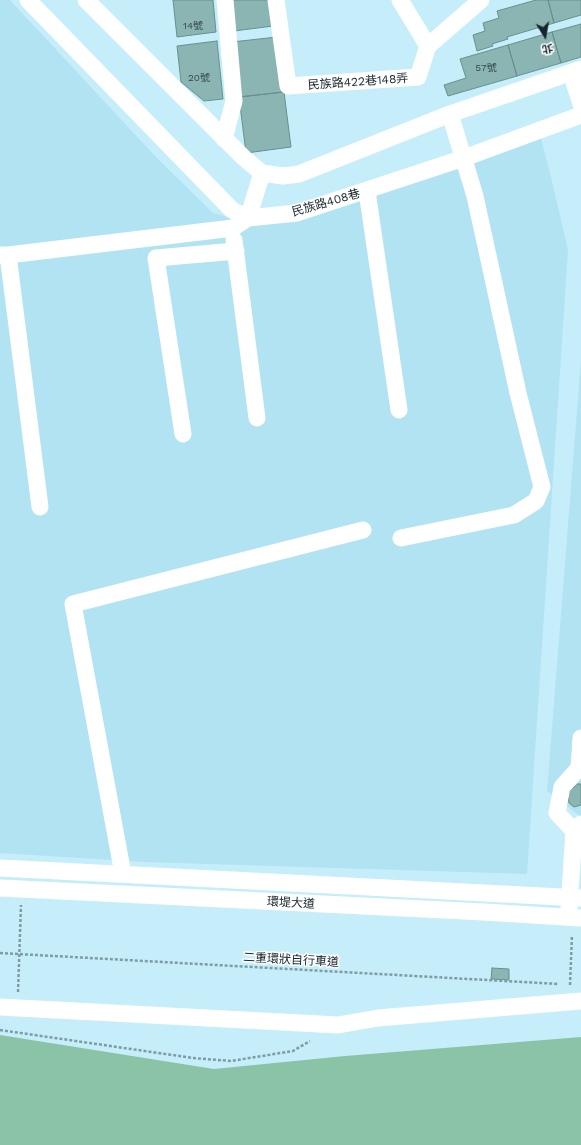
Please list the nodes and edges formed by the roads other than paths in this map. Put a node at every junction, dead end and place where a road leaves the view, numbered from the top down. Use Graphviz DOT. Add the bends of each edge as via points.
graph roads {
  1 [pos="28,0"];
  2 [pos="86,0"];
  3 [pos="225,0"];
  4 [pos="276,0"];
  5 [pos="400,0"];
  6 [pos="481,0"];
  7 [pos="428,46"];
  8 [pos="576,71"];
  9 [pos="581,104"];
  10 [pos="450,114"];
  11 [pos="581,115"];
  12 [pos="224,139"];
  13 [pos="464,158"];
  14 [pos="262,173"];
  15 [pos="367,191"];
  16 [pos="248,218"];
  17 [pos="232,228"];
  18 [pos="236,251"];
  19 [pos="4,255"];
  20 [pos="399,410"];
  21 [pos="258,418"];
  22 [pos="183,434"];
  23 [pos="40,507"];
  24 [pos="363,530"];
  25 [pos="401,538"];
  26 [pos="581,738"];
  27 [pos="580,769"];
  28 [pos="578,827"];
  29 [pos="0,868"];
  30 [pos="123,874"];
  31 [pos="0,888"];
  32 [pos="485,892"];
  33 [pos="576,897"];
  34 [pos="484,912"];
  35 [pos="574,923"];
  36 [pos="581,1002"];
  37 [pos="8,1007"];
  1 -- 16 [label="street" via="232,210"];
  2 -- 12 [label="street"];
  3 -- 12 [label="street" via="234,101"];
  4 -- 7 [label="street, 民族路422巷148弄" via="288,86 418,77"];
  5 -- 7 [label="street"];
  6 -- 7 [label="street"];
  8 -- 9 [label="street"];
  8 -- 10 [label="street"];
  10 -- 13 [label="street"];
  10 -- 14 [label="street" via="298,174 283,176"];
  11 -- 13 [label="street, 民族路408巷"];
  12 -- 14 [label="street"];
  13 -- 15 [label="street, 民族路408巷"];
  13 -- 25 [label="street" via="542,487 536,501 514,515"];
  14 -- 16 [label="street"];
  15 -- 16 [label="street, 民族路408巷" via="297,213"];
  15 -- 20 [label="street"];
  16 -- 17 [label="street"];
  17 -- 18 [label="street"];
  17 -- 19 [label="street"];
  18 -- 21 [label="street"];
  18 -- 22 [label="street" via="156,258"];
  19 -- 23 [label="street"];
  24 -- 30 [label="street" via="73,604"];
  26 -- 27 [label="street"];
  27 -- 28 [label="street" via="562,787 557,813"];
  28 -- 33 [label="street"];
  29 -- 30 [label="street, 環堤大道"];
  30 -- 32 [label="street, 環堤大道"];
  31 -- 34 [label="street, 環堤大道"];
  32 -- 33 [label="street, 環堤大道"];
  32 -- 34 [label="street"];
  33 -- 35 [label="street"];
  34 -- 35 [label="street, 環堤大道"];
  36 -- 37 [label="street" via="378,1018 338,1025"];
}
